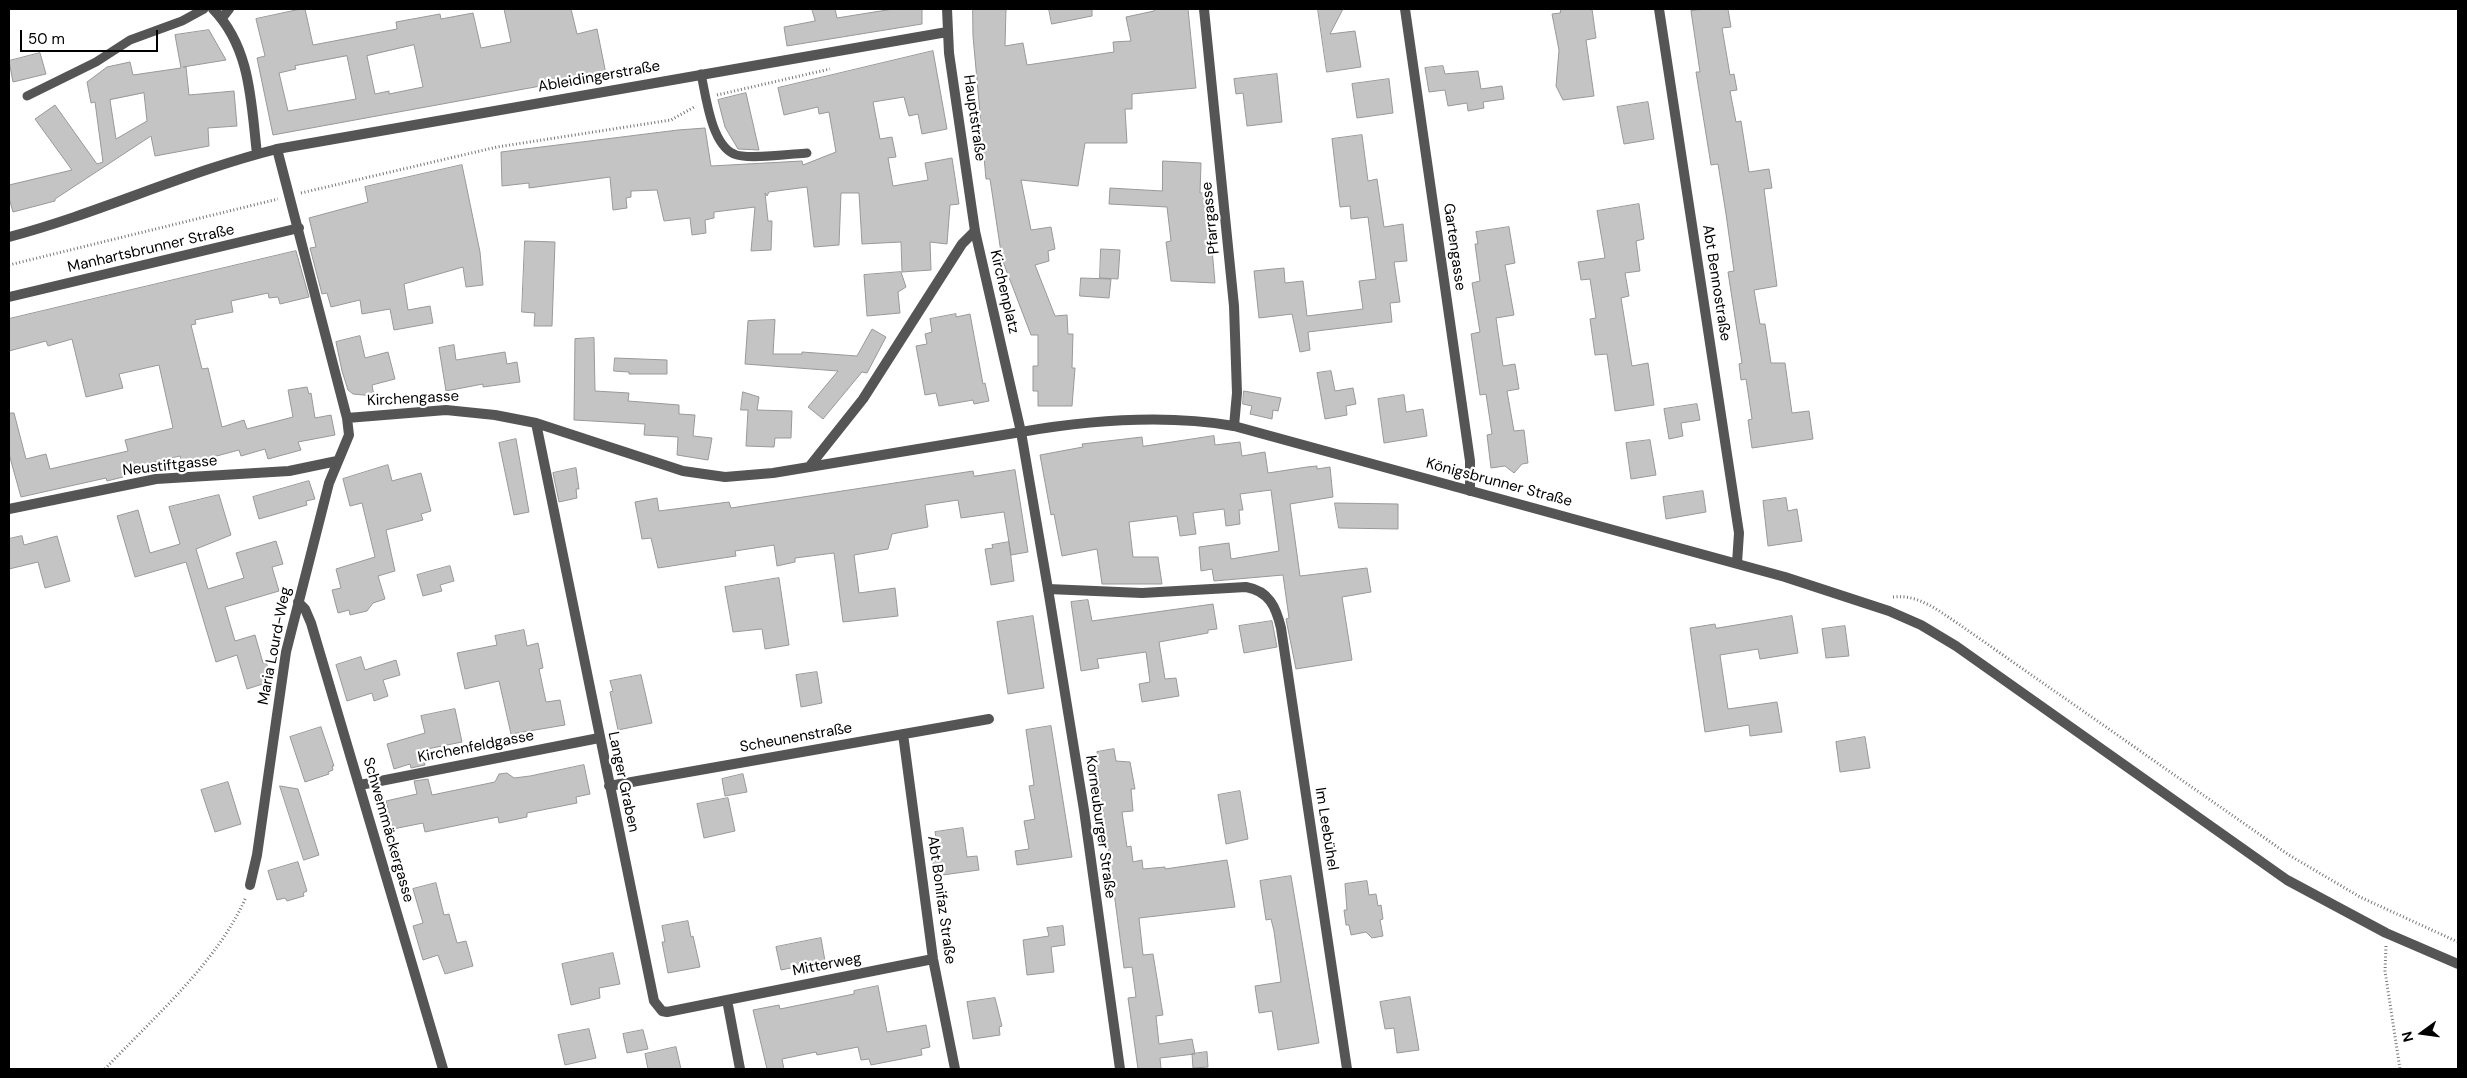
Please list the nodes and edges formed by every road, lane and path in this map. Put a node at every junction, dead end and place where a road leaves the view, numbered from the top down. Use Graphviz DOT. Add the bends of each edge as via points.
graph roads {
  1 [pos="204,9"];
  2 [pos="212,9"];
  3 [pos="229,9"];
  4 [pos="947,9"];
  5 [pos="1204,9"];
  6 [pos="1405,9"];
  7 [pos="1659,9"];
  8 [pos="222,18"];
  9 [pos="947,32"];
  10 [pos="838,67"];
  11 [pos="701,74"];
  12 [pos="27,96"];
  13 [pos="707,101"];
  14 [pos="277,149"];
  15 [pos="257,154"];
  16 [pos="807,154"];
  17 [pos="290,196"];
  18 [pos="299,228"];
  19 [pos="975,232"];
  20 [pos="9,237"];
  21 [pos="9,265"];
  22 [pos="9,297"];
  23 [pos="347,418"];
  24 [pos="536,422"];
  25 [pos="1234,426"];
  26 [pos="1021,432"];
  27 [pos="337,462"];
  28 [pos="809,467"];
  29 [pos="1470,491"];
  30 [pos="9,509"];
  31 [pos="1737,563"];
  32 [pos="1048,589"];
  33 [pos="1888,598"];
  34 [pos="298,602"];
  35 [pos="989,719"];
  36 [pos="902,734"];
  37 [pos="599,738"];
  38 [pos="360,785"];
  39 [pos="609,786"];
  40 [pos="250,884"];
  41 [pos="2386,933"];
  42 [pos="2458,942"];
  43 [pos="933,959"];
  44 [pos="2458,964"];
  45 [pos="727,1000"];
  46 [pos="105,1069"];
  47 [pos="443,1069"];
  48 [pos="740,1069"];
  49 [pos="955,1069"];
  50 [pos="1120,1069"];
  51 [pos="1347,1069"];
  52 [pos="2400,1069"];
  1 -- 12 [label="lane" via="182,21 130,40 96,62"];
  2 -- 8 [label="street"];
  3 -- 8 [label="street"];
  4 -- 9 [label="street, Hauptstraße"];
  5 -- 25 [label="street, Pfarrgasse" via="1234,306 1237,393"];
  6 -- 29 [label="street, Gartengasse" via="1470,461"];
  7 -- 31 [label="street, Abt Bennostraße" via="1739,532"];
  8 -- 15 [label="street" via="244,63"];
  9 -- 11 [label="street, Ableidingerstraße"];
  9 -- 19 [label="street, Hauptstraße"];
  10 -- 13 [label="path" via="719,94"];
  11 -- 13 [label="lane"];
  11 -- 14 [label="street, Ableidingerstraße"];
  13 -- 16 [label="lane" via="713,127 733,154"];
  13 -- 17 [label="path" via="672,120 497,147"];
  14 -- 15 [label="street, Ableidingerstraße"];
  14 -- 17 [label="street, Kirchengasse"];
  15 -- 20 [label="street" via="208,168 92,212"];
  17 -- 18 [label="street, Kirchengasse"];
  17 -- 21 [label="path"];
  18 -- 22 [label="street, Manhartsbrunner Straße"];
  18 -- 23 [label="street, Kirchengasse"];
  19 -- 26 [label="street, Kirchenplatz"];
  19 -- 28 [label="street" via="962,244 863,400"];
  23 -- 24 [label="street, Kirchengasse" via="446,410"];
  23 -- 27 [label="street, Maria Lourd-Weg" via="349,435"];
  24 -- 28 [label="street, Kirchengasse" via="644,460 707,476 749,476"];
  24 -- 37 [label="street, Langer Graben"];
  25 -- 26 [label="street, Königsbrunner Straße" via="1136,420"];
  25 -- 29 [label="street, Königsbrunner Straße"];
  26 -- 28 [label="street"];
  26 -- 32 [label="street, Korneuburger Straße"];
  27 -- 30 [label="street, Neustiftgasse" via="289,471 156,479"];
  27 -- 34 [label="street, Maria Lourd-Weg"];
  29 -- 31 [label="street, Königsbrunner Straße"];
  31 -- 41 [label="street, Königsbrunner Straße" via="1889,611 1921,625 1956,646 2287,880"];
  32 -- 50 [label="street, Korneuburger Straße" via="1084,810"];
  32 -- 51 [label="street, Im Leebühel" via="1142,593 1246,587 1268,597 1281,628"];
  33 -- 42 [label="path" via="1904,596 1931,606 2289,855 2360,897"];
  34 -- 38 [label="street, Schwemmäckergasse" via="308,615"];
  34 -- 40 [label="street, Maria Lourd-Weg" via="283,671"];
  35 -- 36 [label="street, Scheunenstraße"];
  36 -- 39 [label="street, Scheunenstraße"];
  36 -- 43 [label="street, Abt Bonifaz Straße"];
  37 -- 38 [label="street, Kirchenfeldgasse"];
  37 -- 39 [label="street, Langer Graben"];
  38 -- 47 [label="street, Schwemmäckergasse"];
  39 -- 45 [label="street, Langer Graben" via="657,1007 667,1012"];
  40 -- 46 [label="path" via="238,915 222,938 187,982"];
  41 -- 44 [label="street, Königsbrunner Straße"];
  41 -- 52 [label="path" via="2384,971"];
  43 -- 45 [label="street, Mitterweg"];
  43 -- 49 [label="street, Abt Bonifaz Straße"];
  45 -- 48 [label="street"];
}
